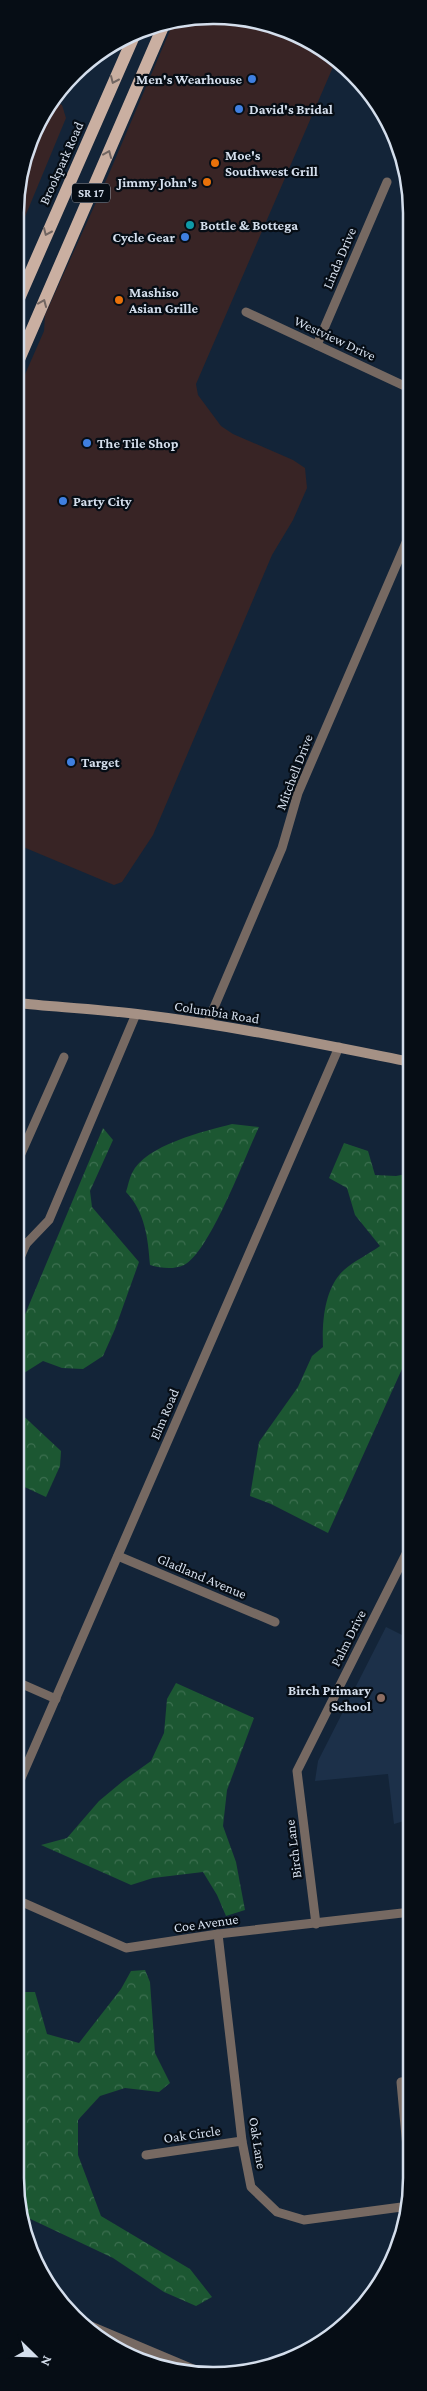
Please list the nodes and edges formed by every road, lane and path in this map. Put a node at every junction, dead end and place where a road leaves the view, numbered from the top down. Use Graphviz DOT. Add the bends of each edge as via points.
graph roads {
  1 [pos="161,31"];
  2 [pos="131,42"];
  3 [pos="387,182"];
  4 [pos="24,287"];
  5 [pos="246,312"];
  6 [pos="317,345"];
  7 [pos="24,346"];
  8 [pos="403,385"];
  9 [pos="403,550"];
  10 [pos="24,1004"];
  11 [pos="136,1014"];
  12 [pos="207,1024"];
  13 [pos="339,1047"];
  14 [pos="64,1057"];
  15 [pos="403,1060"];
  16 [pos="24,1147"];
  17 [pos="26,1244"];
  18 [pos="24,1249"];
  19 [pos="118,1556"];
  20 [pos="403,1560"];
  21 [pos="274,1622"];
  22 [pos="24,1685"];
  23 [pos="56,1699"];
  24 [pos="297,1771"];
  25 [pos="24,1772"];
  26 [pos="24,1903"];
  27 [pos="403,1913"];
  28 [pos="316,1924"];
  29 [pos="218,1934"];
  30 [pos="403,2082"];
  31 [pos="403,2104"];
  32 [pos="242,2141"];
  33 [pos="146,2155"];
  34 [pos="401,2207"];
  35 [pos="102,2331"];
  36 [pos="184,2365"];
  7 -- 1 [label="main road, SR 17, one-way"];
  2 -- 4 [label="main road, Brookpark Road / SR 17, one-way"];
  3 -- 6 [label="street, Linda Drive"];
  5 -- 6 [label="street, Westview Drive"];
  6 -- 8 [label="street, Westview Drive"];
  9 -- 12 [label="street, Mitchell Drive" via="298,793 282,848"];
  10 -- 11 [label="street, Columbia Road"];
  11 -- 12 [label="street, Columbia Road"];
  11 -- 17 [label="street" via="49,1220"];
  12 -- 13 [label="street, Columbia Road"];
  13 -- 15 [label="street, Columbia Road"];
  13 -- 19 [label="street, Elm Road"];
  14 -- 16 [label="street"];
  17 -- 18 [label="street"];
  19 -- 21 [label="street, Gladland Avenue"];
  19 -- 23 [label="street, Elm Road"];
  20 -- 24 [label="street, Palm Drive"];
  22 -- 23 [label="street"];
  23 -- 25 [label="street, Elm Road"];
  24 -- 28 [label="street, Birch Lane"];
  26 -- 29 [label="street, Coe Avenue" via="126,1948"];
  27 -- 28 [label="street, Coe Avenue"];
  28 -- 29 [label="street, Coe Avenue"];
  29 -- 32 [label="street, Oak Lane"];
  30 -- 31 [label="street"];
  32 -- 33 [label="street, Oak Circle"];
  32 -- 34 [label="street, Oak Lane" via="251,2187 276,2212 304,2220"];
  35 -- 36 [label="street"];
}
